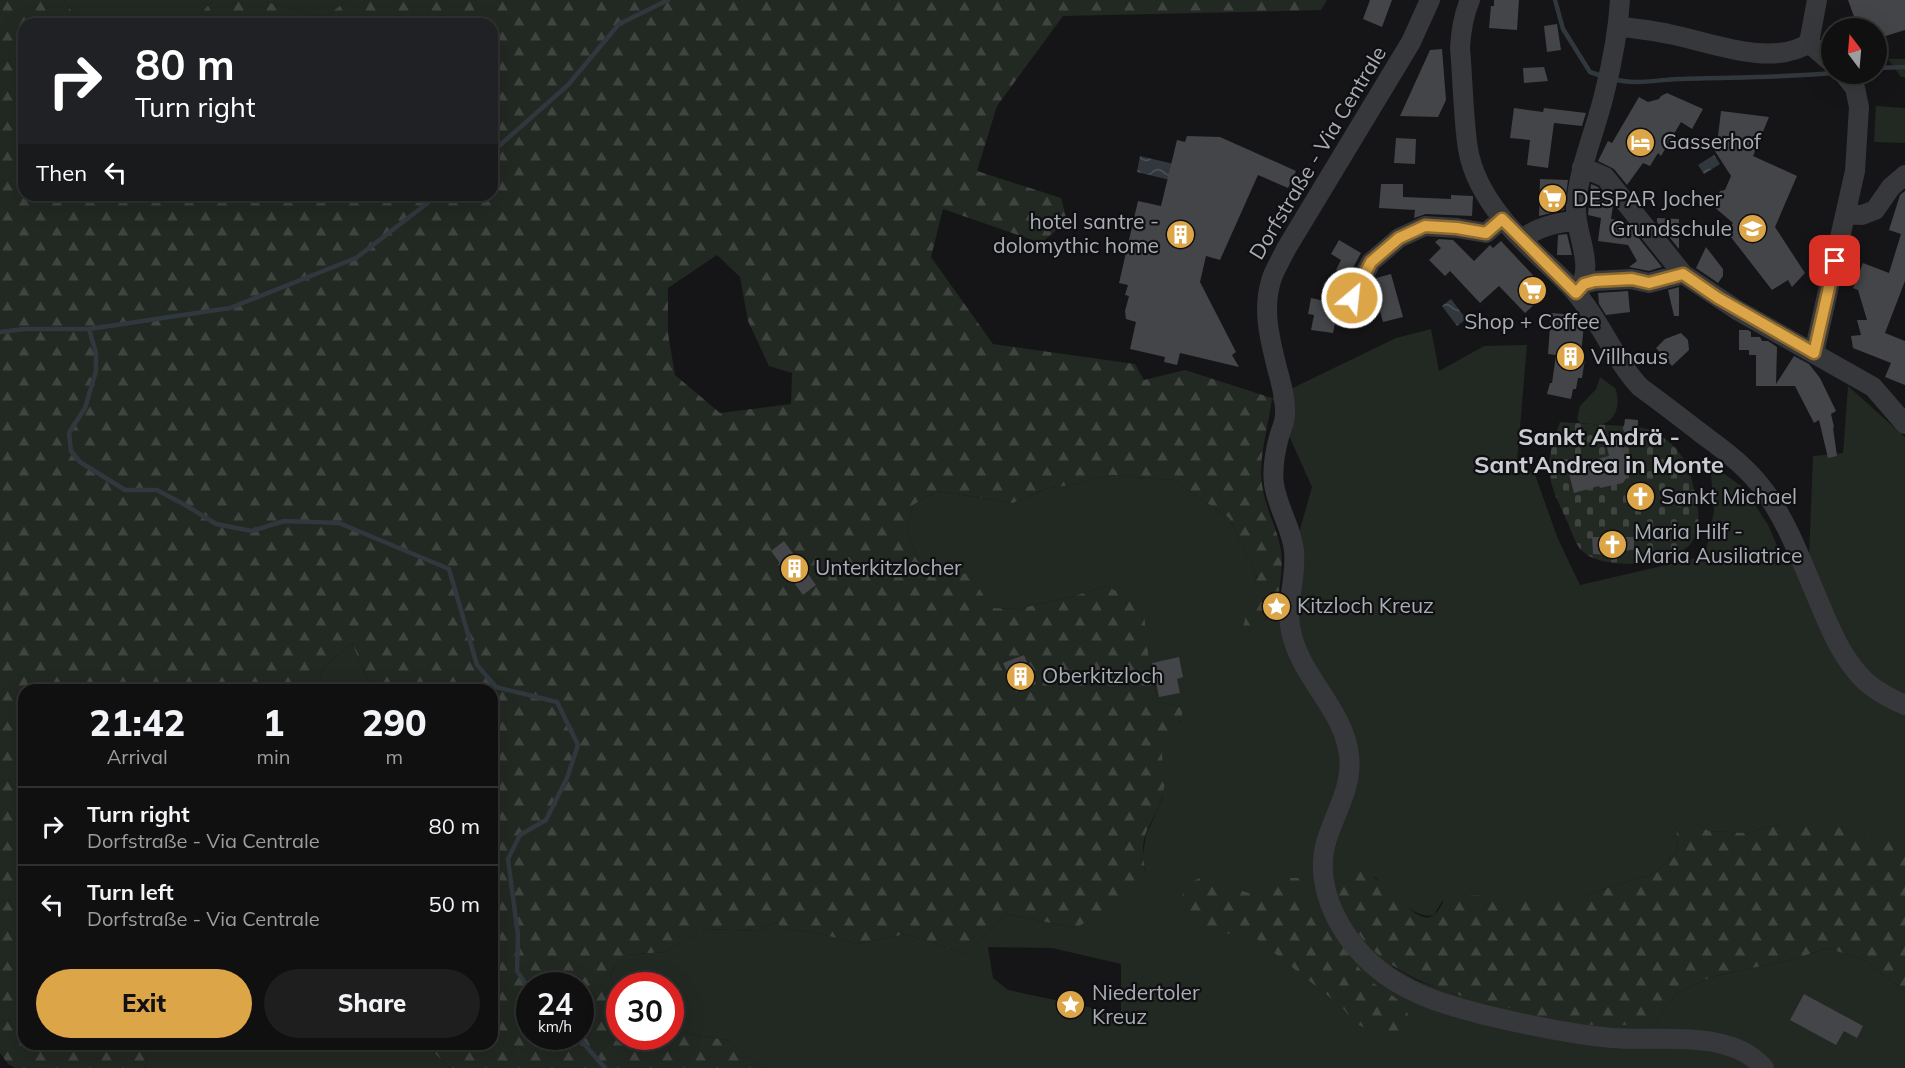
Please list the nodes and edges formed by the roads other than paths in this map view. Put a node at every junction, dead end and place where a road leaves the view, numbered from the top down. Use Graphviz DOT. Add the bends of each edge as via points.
graph roads {
  1 [pos="1430,0"];
  2 [pos="1470,0"];
  3 [pos="1620,0"];
  4 [pos="1817,0"];
  5 [pos="1618,26"];
  6 [pos="1809,43"];
  7 [pos="1821,54"];
  8 [pos="1852,84"];
  9 [pos="1582,167"];
  10 [pos="1905,175"];
  11 [pos="1846,214"];
  12 [pos="1502,219"];
  13 [pos="1577,221"];
  14 [pos="1522,239"];
  15 [pos="1683,274"];
  16 [pos="1580,288"];
  17 [pos="1352,298"];
  18 [pos="1814,353"];
  19 [pos="1905,424"];
  20 [pos="1905,705"];
  21 [pos="1764,1068"];
  1 -- 21 [label="street, Dorfstraße - Via Centrale" via="1412,42 1286,249 1271,279 1266,301 1285,416 1273,471 1274,487 1294,551 1289,614 1292,636 1311,678 1342,729 1349,755 1348,782 1323,859 1328,901 1362,954 1385,975 1414,992 1533,1027 1614,1038 1712,1042 1747,1054"];
  2 -- 12 [label="street" via="1461,31 1468,150 1479,182"];
  3 -- 5 [label="street"];
  4 -- 6 [label="street"];
  5 -- 6 [label="street" via="1756,54 1784,53"];
  5 -- 9 [label="street" via="1604,94"];
  6 -- 7 [label="street"];
  8 -- 11 [label="street" via="1859,107 1855,171"];
  9 -- 13 [label="street"];
  9 -- 15 [label="street" via="1605,177"];
  10 -- 11 [label="street" via="1875,210 1862,215"];
  11 -- 18 [label="street"];
  12 -- 14 [label="street"];
  12 -- 17 [label="street" via="1486,233 1425,226 1399,238 1371,262"];
  13 -- 14 [label="street" via="1555,222"];
  13 -- 16 [label="street" via="1586,266"];
  14 -- 16 [label="street"];
  15 -- 16 [label="street" via="1649,283 1632,279 1595,281"];
  15 -- 18 [label="street"];
  16 -- 20 [label="street" via="1594,317 1640,387 1728,454 1764,490 1778,510 1845,655 1867,682"];
  18 -- 19 [label="street" via="1873,387"];
}
